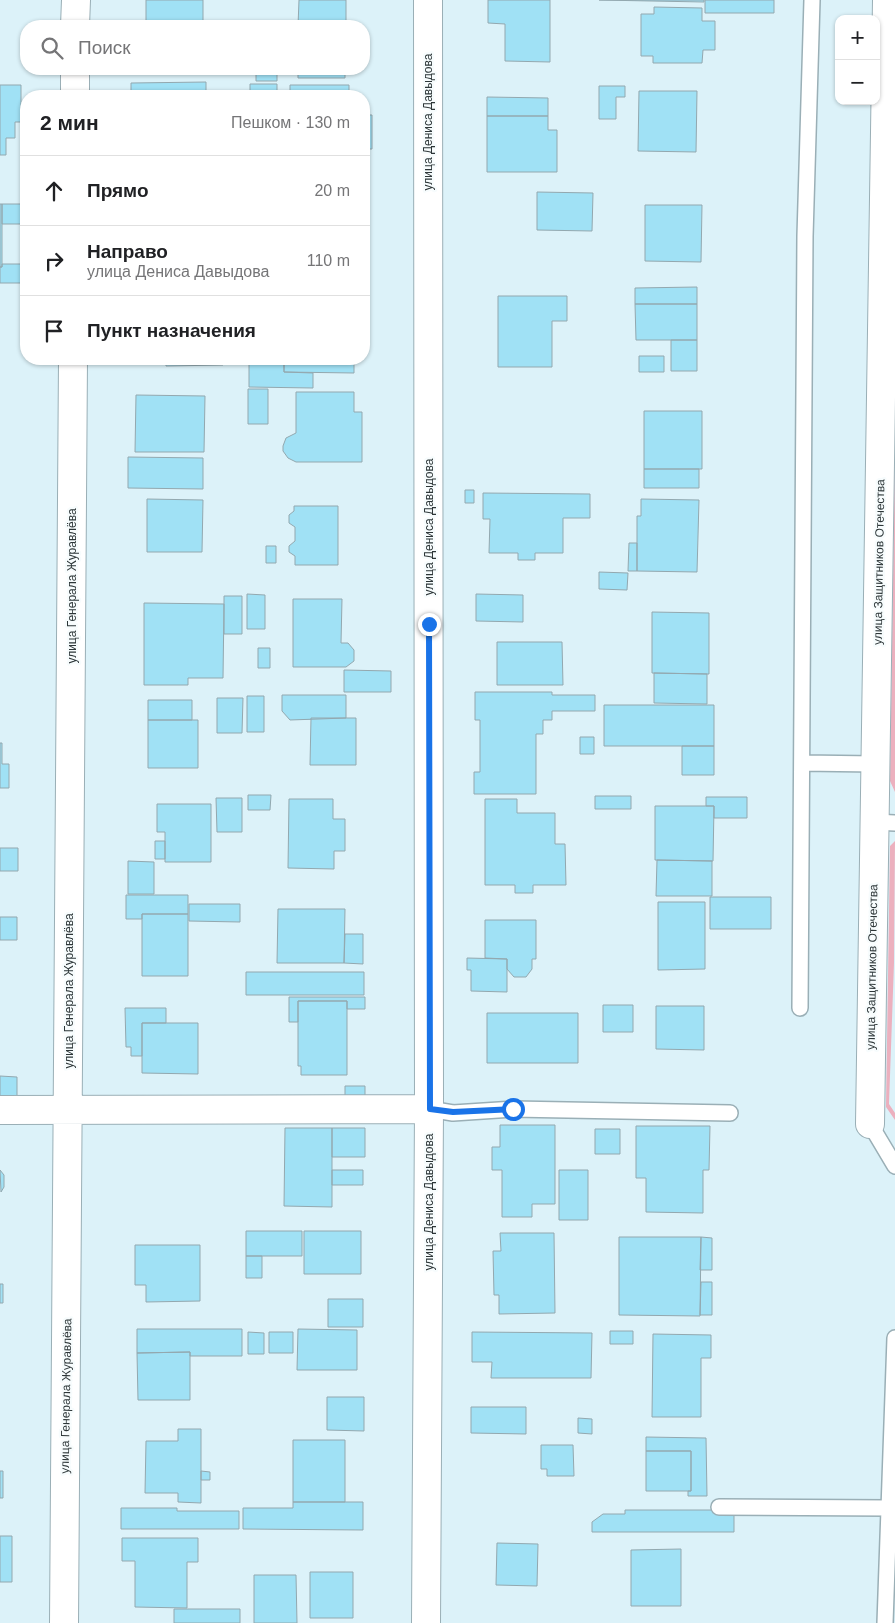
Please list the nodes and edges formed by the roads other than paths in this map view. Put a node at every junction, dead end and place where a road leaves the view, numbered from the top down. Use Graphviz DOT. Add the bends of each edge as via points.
graph roads {
  1 [pos="76,0"];
  2 [pos="428,0"];
  3 [pos="812,0"];
  4 [pos="887,0"];
  5 [pos="75,20"];
  6 [pos="891,50"];
  7 [pos="75,75"];
  8 [pos="75,90"];
  9 [pos="73,365"];
  10 [pos="888,407"];
  11 [pos="802,763"];
  12 [pos="876,764"];
  13 [pos="885,823"];
  14 [pos="800,1008"];
  15 [pos="430,1109"];
  16 [pos="0,1110"];
  17 [pos="69,1110"];
  18 [pos="730,1113"];
  19 [pos="870,1124"];
  20 [pos="895,1166"];
  21 [pos="895,1338"];
  22 [pos="719,1507"];
  23 [pos="888,1508"];
  24 [pos="64,1623"];
  25 [pos="426,1623"];
  26 [pos="885,1623"];
  1 -- 5 [label="street"];
  2 -- 15 [label="street, улица Дениса Давыдова"];
  3 -- 11 [label="lane" via="805,236"];
  4 -- 6 [label="street, улица Защитников Отечества"];
  6 -- 10 [label="street, улица Защитников Отечества"];
  7 -- 8 [label="street"];
  9 -- 17 [label="street, улица Генерала Журавлёва"];
  10 -- 12 [label="street, улица Защитников Отечества"];
  11 -- 12 [label="lane"];
  11 -- 14 [label="lane"];
  12 -- 13 [label="street, улица Защитников Отечества"];
  13 -- 19 [label="street, улица Защитников Отечества"];
  15 -- 17 [label="street"];
  15 -- 18 [label="lane" via="453,1112 513,1109"];
  15 -- 25 [label="street, улица Дениса Давыдова"];
  16 -- 17 [label="street"];
  17 -- 24 [label="street, улица Генерала Журавлёва"];
  19 -- 20 [label="lane"];
  21 -- 23 [label="lane"];
  22 -- 23 [label="lane"];
  23 -- 26 [label="lane"];
}
